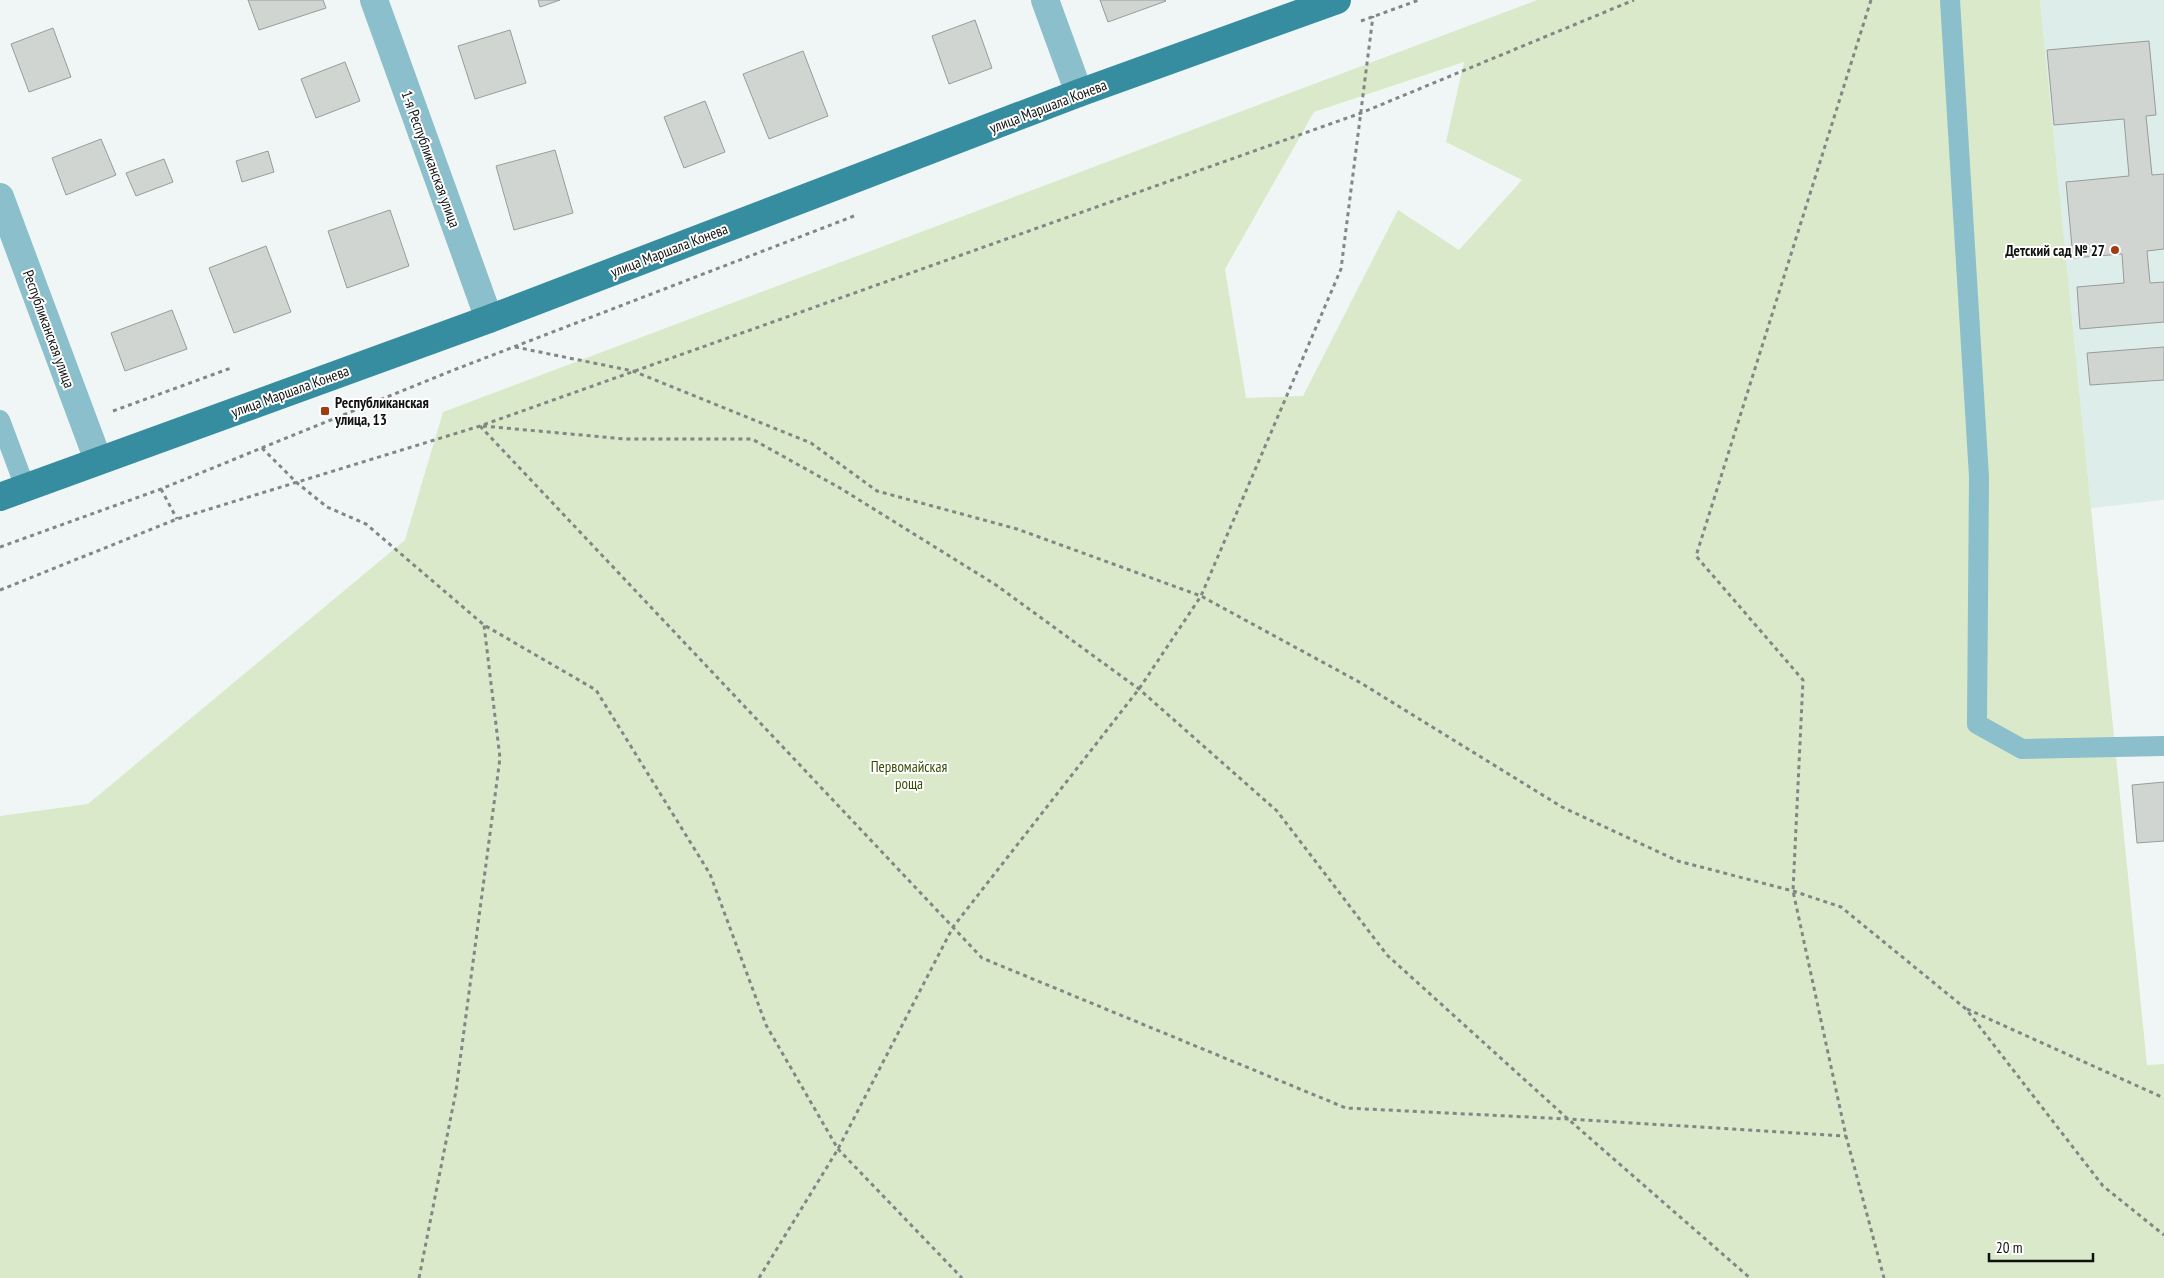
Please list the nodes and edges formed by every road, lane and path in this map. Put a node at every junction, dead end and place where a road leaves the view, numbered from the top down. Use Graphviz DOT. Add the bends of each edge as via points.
graph roads {
  1 [pos="374,0"];
  2 [pos="1045,0"];
  3 [pos="1337,0"];
  4 [pos="1419,0"];
  5 [pos="1634,0"];
  6 [pos="1871,0"];
  7 [pos="1950,0"];
  8 [pos="1373,16"];
  9 [pos="1355,23"];
  10 [pos="1079,93"];
  11 [pos="1361,113"];
  12 [pos="0,197"];
  13 [pos="860,214"];
  14 [pos="489,318"];
  15 [pos="515,347"];
  16 [pos="633,371"];
  17 [pos="0,420"];
  18 [pos="480,426"];
  19 [pos="262,448"];
  20 [pos="98,460"];
  21 [pos="296,482"];
  22 [pos="26,487"];
  23 [pos="160,489"];
  24 [pos="0,497"];
  25 [pos="177,519"];
  26 [pos="0,548"];
  27 [pos="0,590"];
  28 [pos="1201,596"];
  29 [pos="484,625"];
  30 [pos="1139,689"];
  31 [pos="2164,746"];
  32 [pos="1793,891"];
  33 [pos="953,927"];
  34 [pos="1966,1009"];
  35 [pos="2164,1098"];
  36 [pos="1568,1119"];
  37 [pos="1846,1136"];
  38 [pos="838,1149"];
  39 [pos="2164,1235"];
  40 [pos="420,1278"];
  41 [pos="758,1278"];
  42 [pos="962,1278"];
  43 [pos="1750,1278"];
  44 [pos="1884,1278"];
  1 -- 14 [label="street, 1-я Республиканская улица"];
  2 -- 10 [label="street"];
  3 -- 10 [label="main road, улица Маршала Конева"];
  4 -- 8 [label="path"];
  5 -- 11 [label="path"];
  6 -- 32 [label="path" via="1696,556 1803,680"];
  7 -- 31 [label="lane" via="1979,478 1976,724 2022,749"];
  8 -- 9 [label="path"];
  8 -- 11 [label="path"];
  10 -- 14 [label="main road, улица Маршала Конева"];
  11 -- 16 [label="path"];
  11 -- 28 [label="path" via="1341,269"];
  12 -- 20 [label="street, Республиканская улица"];
  13 -- 15 [label="path"];
  14 -- 20 [label="main road, улица Маршала Конева"];
  15 -- 16 [label="path"];
  15 -- 19 [label="path"];
  16 -- 18 [label="path"];
  16 -- 28 [label="path" via="811,444 877,491 1016,529"];
  17 -- 22 [label="lane"];
  18 -- 21 [label="path"];
  18 -- 30 [label="path" via="624,439 752,440 840,488 996,585"];
  18 -- 33 [label="path"];
  19 -- 21 [label="path"];
  19 -- 23 [label="path"];
  20 -- 22 [label="main road, улица Маршала Конева"];
  21 -- 25 [label="path"];
  21 -- 29 [label="path" via="327,507 366,524"];
  22 -- 24 [label="main road, улица Маршала Конева"];
  23 -- 25 [label="path"];
  23 -- 26 [label="path"];
  25 -- 27 [label="path"];
  28 -- 30 [label="path"];
  28 -- 32 [label="path" via="1361,683 1562,807 1678,861"];
  29 -- 38 [label="path" via="596,690 710,874 766,1025"];
  29 -- 40 [label="path" via="500,758 456,1091"];
  30 -- 33 [label="path"];
  30 -- 36 [label="path" via="1277,811 1387,955"];
  32 -- 34 [label="path" via="1841,907"];
  32 -- 37 [label="path"];
  33 -- 36 [label="path" via="982,958 1346,1108"];
  33 -- 38 [label="path"];
  34 -- 35 [label="path"];
  34 -- 39 [label="path" via="2103,1186"];
  36 -- 37 [label="path"];
  36 -- 43 [label="path"];
  37 -- 44 [label="path"];
  38 -- 41 [label="path"];
  38 -- 42 [label="path"];
}
